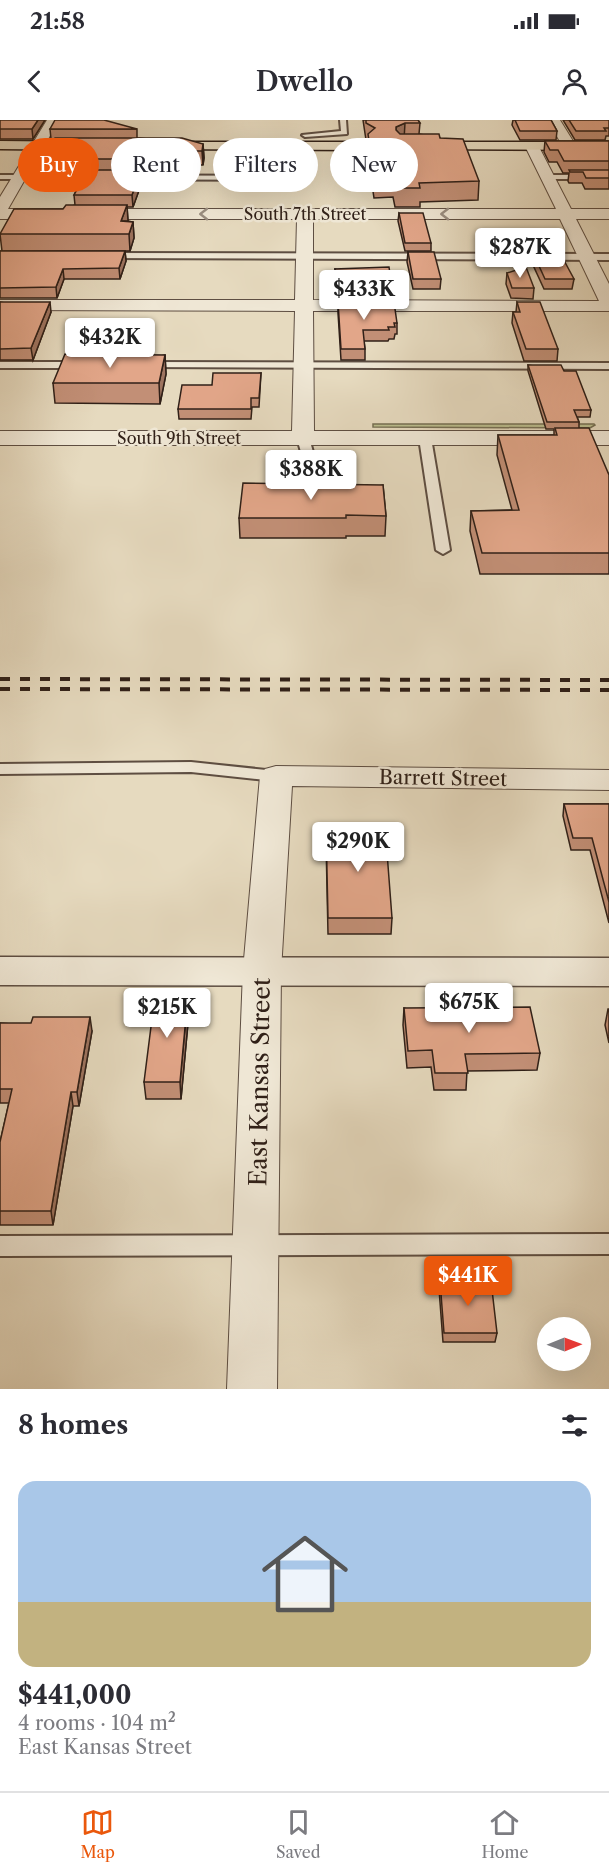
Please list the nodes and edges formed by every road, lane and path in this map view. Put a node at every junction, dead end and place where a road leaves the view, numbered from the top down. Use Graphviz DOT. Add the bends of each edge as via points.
graph roads {
  1 [pos="53,120"];
  2 [pos="343,120"];
  3 [pos="554,120"];
  4 [pos="306,127"];
  5 [pos="43,138"];
  6 [pos="305,138"];
  7 [pos="316,138"];
  8 [pos="0,146"];
  9 [pos="18,146"];
  10 [pos="99,146"];
  11 [pos="103,146"];
  12 [pos="418,146"];
  13 [pos="532,146"];
  14 [pos="569,146"];
  15 [pos="609,146"];
  16 [pos="0,177"];
  17 [pos="18,177"];
  18 [pos="99,177"];
  19 [pos="548,177"];
  20 [pos="609,177"];
  21 [pos="213,178"];
  22 [pos="18,180"];
  23 [pos="0,212"];
  24 [pos="305,214"];
  25 [pos="566,214"];
  26 [pos="609,214"];
  27 [pos="89,256"];
  28 [pos="303,256"];
  29 [pos="587,257"];
  30 [pos="609,257"];
  31 [pos="609,304"];
  32 [pos="0,305"];
  33 [pos="303,306"];
  34 [pos="0,365"];
  35 [pos="93,365"];
  36 [pos="128,365"];
  37 [pos="304,365"];
  38 [pos="609,366"];
  39 [pos="0,438"];
  40 [pos="303,438"];
  41 [pos="426,438"];
  42 [pos="609,438"];
  43 [pos="308,479"];
  44 [pos="443,550"];
  45 [pos="0,770"];
  46 [pos="276,776"];
  47 [pos="609,780"];
  48 [pos="0,971"];
  49 [pos="262,971"];
  50 [pos="609,972"];
  51 [pos="609,1244"];
  52 [pos="0,1246"];
  53 [pos="256,1246"];
  54 [pos="252,1389"];
  1 -- 5 [label="street"];
  2 -- 7 [label="lane" via="345,133"];
  3 -- 14 [label="street"];
  4 -- 6 [label="lane"];
  8 -- 9 [label="main road"];
  10 -- 11 [label="main road"];
  12 -- 13 [label="main road"];
  13 -- 14 [label="main road"];
  13 -- 19 [label="street"];
  14 -- 15 [label="main road"];
  16 -- 17 [label="lane"];
  18 -- 21 [label="lane"];
  19 -- 20 [label="lane"];
  19 -- 25 [label="street"];
  22 -- 23 [label="street"];
  24 -- 23 [label="street, South 7th Street, one-way"];
  25 -- 24 [label="street, South 7th Street, one-way"];
  24 -- 28 [label="street"];
  25 -- 26 [label="street, South 7th Street"];
  25 -- 29 [label="street"];
  27 -- 28 [label="lane"];
  28 -- 29 [label="lane"];
  28 -- 33 [label="street"];
  29 -- 30 [label="lane"];
  29 -- 31 [label="street"];
  31 -- 33 [label="street"];
  32 -- 33 [label="street"];
  33 -- 37 [label="street"];
  34 -- 35 [label="lane"];
  36 -- 37 [label="lane"];
  37 -- 38 [label="lane"];
  37 -- 40 [label="street"];
  39 -- 40 [label="street, South 9th Street"];
  40 -- 41 [label="street, South 9th Street"];
  40 -- 43 [label="lane"];
  41 -- 42 [label="street, South 9th Street"];
  41 -- 44 [label="lane"];
  45 -- 46 [label="lane" via="190,767"];
  46 -- 47 [label="street, Barrett Street"];
  46 -- 49 [label="street, East Kansas Street"];
  48 -- 49 [label="street"];
  49 -- 50 [label="street"];
  49 -- 53 [label="street, East Kansas Street"];
  51 -- 53 [label="lane"];
  52 -- 53 [label="lane"];
  53 -- 54 [label="street, East Kansas Street"];
}
